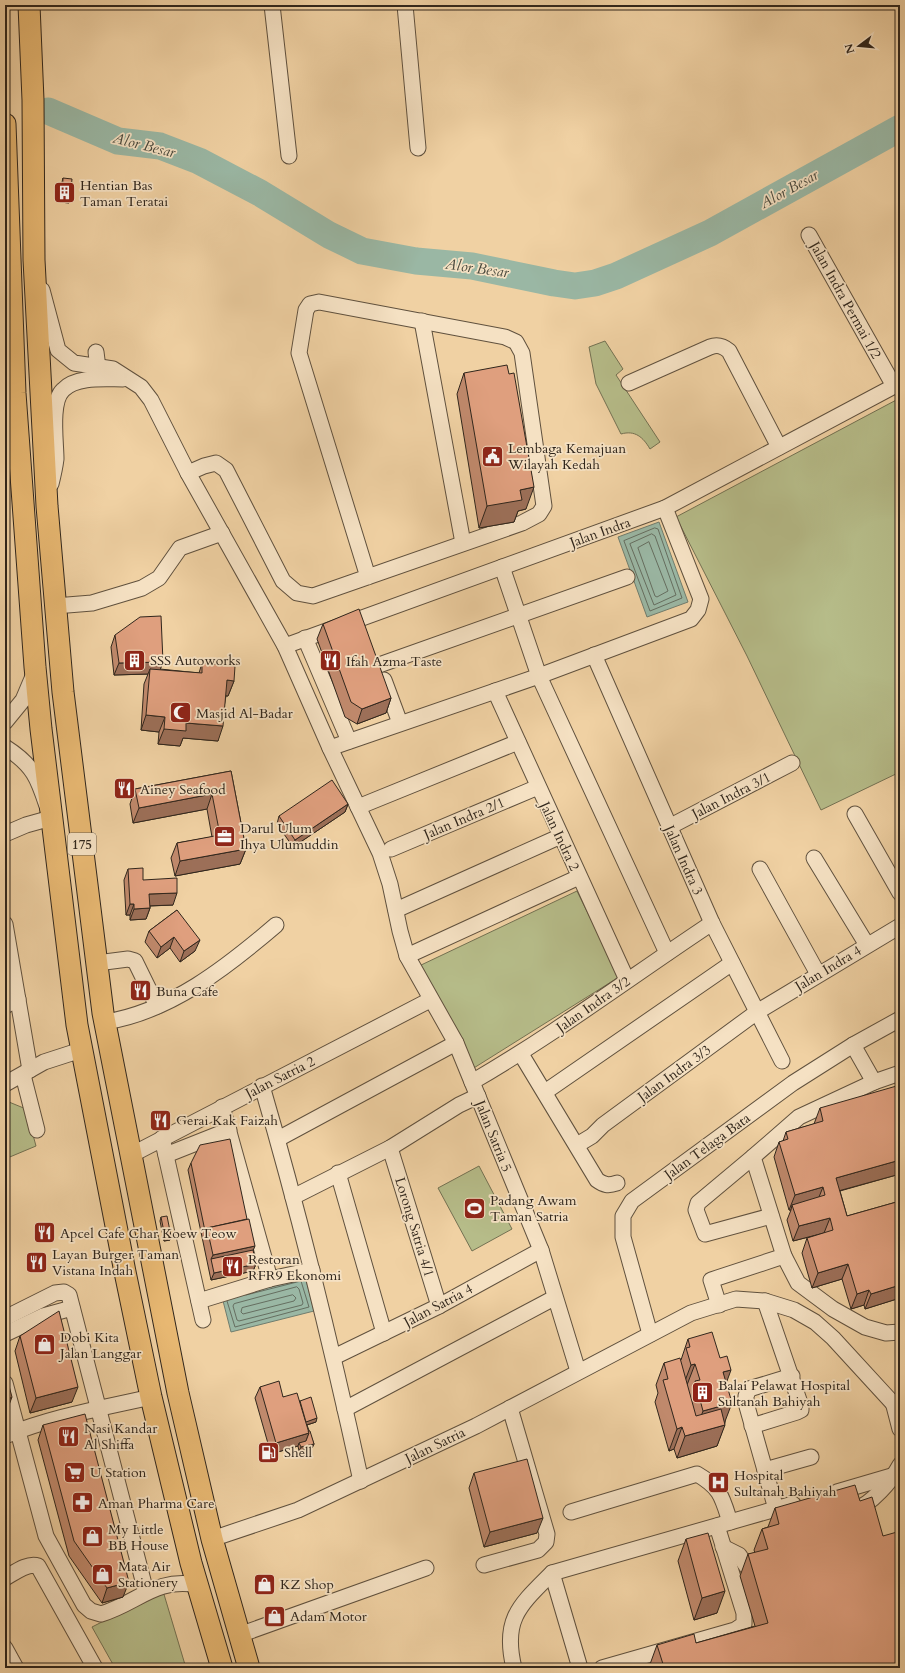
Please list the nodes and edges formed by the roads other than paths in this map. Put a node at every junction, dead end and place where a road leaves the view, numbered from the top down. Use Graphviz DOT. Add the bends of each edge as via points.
graph roads {
  1 [pos="29,5"];
  2 [pos="272,5"];
  3 [pos="405,5"];
  4 [pos="5,124"];
  5 [pos="418,148"];
  6 [pos="289,156"];
  7 [pos="810,235"];
  8 [pos="34,260"];
  9 [pos="422,322"];
  10 [pos="96,352"];
  11 [pos="9,364"];
  12 [pos="98,368"];
  13 [pos="130,378"];
  14 [pos="629,383"];
  15 [pos="897,384"];
  16 [pos="779,447"];
  17 [pos="188,473"];
  18 [pos="47,506"];
  19 [pos="665,508"];
  20 [pos="222,533"];
  21 [pos="463,544"];
  22 [pos="502,567"];
  23 [pos="368,577"];
  24 [pos="627,577"];
  25 [pos="55,606"];
  26 [pos="519,614"];
  27 [pos="305,638"];
  28 [pos="285,646"];
  29 [pos="594,655"];
  30 [pos="35,666"];
  31 [pos="539,676"];
  32 [pos="495,691"];
  33 [pos="5,722"];
  34 [pos="400,723"];
  35 [pos="349,741"];
  36 [pos="518,742"];
  37 [pos="5,747"];
  38 [pos="330,748"];
  39 [pos="792,763"];
  40 [pos="538,787"];
  41 [pos="358,807"];
  42 [pos="855,814"];
  43 [pos="51,818"];
  44 [pos="669,827"];
  45 [pos="5,834"];
  46 [pos="560,836"];
  47 [pos="390,849"];
  48 [pos="814,858"];
  49 [pos="760,869"];
  50 [pos="580,877"];
  51 [pos="900,893"];
  52 [pos="396,910"];
  53 [pos="712,923"];
  54 [pos="5,924"];
  55 [pos="276,925"];
  56 [pos="900,926"];
  57 [pos="867,945"];
  58 [pos="667,953"];
  59 [pos="407,956"];
  60 [pos="97,963"];
  61 [pos="732,963"];
  62 [pos="818,974"];
  63 [pos="627,980"];
  64 [pos="430,1000"];
  65 [pos="12,1002"];
  66 [pos="158,1006"];
  67 [pos="757,1012"];
  68 [pos="900,1019"];
  69 [pos="105,1022"];
  70 [pos="456,1043"];
  71 [pos="854,1045"];
  72 [pos="81,1050"];
  73 [pos="521,1054"];
  74 [pos="782,1061"];
  75 [pos="26,1073"];
  76 [pos="900,1073"];
  77 [pos="874,1082"];
  78 [pos="5,1084"];
  79 [pos="262,1086"];
  80 [pos="475,1089"];
  81 [pos="545,1092"];
  82 [pos="222,1107"];
  83 [pos="37,1130"];
  84 [pos="229,1130"];
  85 [pos="162,1138"];
  86 [pos="278,1139"];
  87 [pos="576,1145"];
  88 [pos="390,1148"];
  89 [pos="131,1155"];
  90 [pos="166,1155"];
  91 [pos="753,1157"];
  92 [pos="338,1173"];
  93 [pos="616,1183"];
  94 [pos="293,1197"];
  95 [pos="771,1216"];
  96 [pos="540,1250"];
  97 [pos="784,1256"];
  98 [pos="312,1270"];
  99 [pos="270,1279"];
  100 [pos="554,1298"];
  101 [pos="199,1300"];
  102 [pos="765,1301"];
  103 [pos="719,1305"];
  104 [pos="439,1306"];
  105 [pos="72,1308"];
  106 [pos="5,1318"];
  107 [pos="203,1320"];
  108 [pos="900,1332"];
  109 [pos="384,1333"];
  110 [pos="5,1334"];
  111 [pos="650,1334"];
  112 [pos="334,1357"];
  113 [pos="578,1371"];
  114 [pos="792,1376"];
  115 [pos="5,1382"];
  116 [pos="151,1397"];
  117 [pos="896,1406"];
  118 [pos="510,1408"];
  119 [pos="98,1409"];
  120 [pos="345,1409"];
  121 [pos="752,1426"];
  122 [pos="900,1429"];
  123 [pos="12,1433"];
  124 [pos="811,1457"];
  125 [pos="765,1470"];
  126 [pos="897,1470"];
  127 [pos="361,1481"];
  128 [pos="821,1496"];
  129 [pos="806,1501"];
  130 [pos="849,1511"];
  131 [pos="571,1512"];
  132 [pos="774,1514"];
  133 [pos="723,1524"];
  134 [pos="212,1539"];
  135 [pos="723,1547"];
  136 [pos="484,1565"];
  137 [pos="426,1568"];
  138 [pos="552,1572"];
  139 [pos="751,1573"];
  140 [pos="5,1578"];
  141 [pos="198,1585"];
  142 [pos="146,1592"];
  143 [pos="239,1635"];
  144 [pos="5,1648"];
  145 [pos="16,1668"];
  146 [pos="95,1668"];
  147 [pos="222,1668"];
  148 [pos="249,1668"];
  149 [pos="514,1668"];
  150 [pos="580,1668"];
  151 [pos="602,1668"];
  1 -- 8 [label="highway, 175" via="33,100"];
  2 -- 6 [label="street"];
  3 -- 5 [label="street"];
  4 -- 11 [label="highway, 175"];
  7 -- 15 [label="street, Jalan Indra Permai 1/2"];
  8 -- 12 [label="street, Jalan Satria 5" via="58,350 74,363"];
  8 -- 18 [label="highway, 175"];
  9 -- 21 [label="street"];
  9 -- 21 [label="street" via="505,337 516,342 522,353 544,506 539,514 522,522"];
  9 -- 23 [label="street" via="319,302 310,304 306,310 299,353"];
  10 -- 12 [label="street"];
  11 -- 30 [label="highway, 175"];
  12 -- 13 [label="street, Jalan Satria 5" via="113,369"];
  13 -- 17 [label="street, Jalan Satria 5" via="151,400"];
  13 -- 18 [label="street" via="93,379 77,382 63,390 56,404 56,461"];
  14 -- 16 [label="street" via="715,345 725,348"];
  15 -- 16 [label="street, Jalan Indra"];
  16 -- 19 [label="street, Jalan Indra"];
  17 -- 20 [label="street, Jalan Satria 5"];
  17 -- 23 [label="street" via="216,463 226,470 283,581 297,594 313,596"];
  18 -- 25 [label="highway, 175"];
  19 -- 22 [label="street, Jalan Indra"];
  19 -- 29 [label="street" via="701,599 698,610 691,619"];
  20 -- 25 [label="street" via="180,548 159,578 142,588 92,603"];
  20 -- 28 [label="street, Jalan Satria 5"];
  21 -- 23 [label="street"];
  22 -- 26 [label="street"];
  22 -- 27 [label="street, Jalan Indra" via="364,624"];
  24 -- 26 [label="street"];
  25 -- 60 [label="highway, 175" via="63,692"];
  26 -- 31 [label="street"];
  26 -- 34 [label="street" via="376,658"];
  27 -- 28 [label="street, Jalan Indra"];
  27 -- 35 [label="street"];
  28 -- 38 [label="street, Jalan Satria 5"];
  29 -- 31 [label="street"];
  29 -- 44 [label="street, Jalan Indra 3"];
  30 -- 33 [label="street" via="29,690"];
  30 -- 43 [label="highway, 175"];
  31 -- 32 [label="street"];
  31 -- 58 [label="street"];
  32 -- 34 [label="street"];
  32 -- 36 [label="street, Jalan Indra 2"];
  34 -- 35 [label="street"];
  35 -- 38 [label="street"];
  36 -- 40 [label="street, Jalan Indra 2"];
  36 -- 41 [label="street"];
  37 -- 43 [label="street" via="34,772"];
  38 -- 41 [label="street, Jalan Satria 5"];
  39 -- 44 [label="street, Jalan Indra 3/1"];
  40 -- 46 [label="street, Jalan Indra 2"];
  40 -- 47 [label="street, Jalan Indra 2/1"];
  41 -- 52 [label="street, Jalan Satria 5" via="380,853"];
  42 -- 51 [label="street"];
  43 -- 45 [label="street"];
  43 -- 72 [label="highway, 175"];
  44 -- 53 [label="street, Jalan Indra 3"];
  46 -- 50 [label="street, Jalan Indra 2"];
  46 -- 52 [label="street"];
  48 -- 57 [label="street"];
  49 -- 62 [label="street"];
  50 -- 59 [label="street"];
  50 -- 63 [label="street, Jalan Indra 2"];
  52 -- 59 [label="street, Jalan Satria 5"];
  53 -- 58 [label="street, Jalan Indra 3/2"];
  53 -- 61 [label="street, Jalan Indra 3"];
  54 -- 65 [label="street"];
  55 -- 66 [label="street" via="226,966"];
  56 -- 57 [label="street, Jalan Indra 4"];
  57 -- 62 [label="street, Jalan Indra 4"];
  58 -- 63 [label="street, Jalan Indra 3/2"];
  59 -- 64 [label="street, Jalan Satria 5"];
  60 -- 66 [label="street" via="128,959 138,963"];
  60 -- 69 [label="highway, 175"];
  61 -- 67 [label="street, Jalan Indra 3"];
  61 -- 81 [label="street"];
  62 -- 67 [label="street, Jalan Indra 4"];
  63 -- 73 [label="street, Jalan Indra 3/2"];
  64 -- 70 [label="street, Jalan Satria 5"];
  64 -- 79 [label="street, Jalan Satria 2"];
  65 -- 75 [label="street"];
  66 -- 69 [label="street" via="126,1019"];
  67 -- 74 [label="street, Jalan Indra 3"];
  67 -- 87 [label="street, Jalan Indra 3/3" via="592,1136"];
  68 -- 71 [label="street, Jalan Telaga Bata"];
  69 -- 89 [label="highway, 175"];
  70 -- 80 [label="street, Jalan Satria 5"];
  70 -- 86 [label="street"];
  71 -- 77 [label="street"];
  71 -- 111 [label="street, Jalan Telaga Bata" via="793,1082 632,1201 623,1216 623,1238"];
  72 -- 75 [label="street" via="44,1062"];
  72 -- 116 [label="highway, 175"];
  73 -- 80 [label="street, Jalan Indra 3/2"];
  73 -- 81 [label="street"];
  75 -- 78 [label="street"];
  75 -- 83 [label="street"];
  76 -- 77 [label="street"];
  77 -- 91 [label="street" via="799,1117"];
  79 -- 82 [label="street, Jalan Satria 2"];
  79 -- 86 [label="street"];
  80 -- 88 [label="street, Jalan Indra 3/2" via="459,1104"];
  80 -- 96 [label="street, Jalan Satria 5"];
  81 -- 87 [label="street"];
  82 -- 84 [label="street"];
  82 -- 85 [label="street, Jalan Satria 2"];
  84 -- 90 [label="street"];
  84 -- 99 [label="street"];
  85 -- 89 [label="street, Jalan Satria 2"];
  85 -- 90 [label="street"];
  86 -- 94 [label="street"];
  87 -- 93 [label="street" via="597,1180 610,1185"];
  88 -- 92 [label="street, Jalan Indra 3/2"];
  88 -- 104 [label="street, Lorong Satria 4/1"];
  89 -- 134 [label="highway, 175" via="178,1393"];
  90 -- 101 [label="street"];
  91 -- 95 [label="street"];
  91 -- 95 [label="street" via="698,1202 696,1210 705,1234"];
  92 -- 94 [label="street, Jalan Indra 3/2"];
  92 -- 109 [label="street"];
  94 -- 98 [label="street"];
  95 -- 97 [label="street"];
  96 -- 100 [label="street, Jalan Satria 5"];
  96 -- 104 [label="street, Jalan Satria 4"];
  97 -- 103 [label="street" via="711,1280"];
  97 -- 108 [label="street" via="798,1283 832,1309 865,1327 886,1333"];
  98 -- 99 [label="street"];
  98 -- 112 [label="street"];
  99 -- 101 [label="street"];
  100 -- 113 [label="street, Jalan Satria 5"];
  100 -- 120 [label="street"];
  101 -- 107 [label="street"];
  102 -- 103 [label="street, Jalan Satria" via="736,1299"];
  102 -- 114 [label="street"];
  102 -- 117 [label="street, Jalan Satria" via="794,1310 815,1322"];
  103 -- 111 [label="street, Jalan Satria" via="691,1313"];
  104 -- 109 [label="street, Jalan Satria 4"];
  105 -- 106 [label="street" via="69,1295 61,1292 48,1295"];
  105 -- 110 [label="street" via="43,1316"];
  105 -- 119 [label="street"];
  109 -- 112 [label="street, Jalan Satria 4"];
  111 -- 113 [label="street, Jalan Satria"];
  112 -- 120 [label="street"];
  113 -- 118 [label="street, Jalan Satria"];
  114 -- 121 [label="street" via="749,1389 746,1403"];
  114 -- 121 [label="street" via="800,1410"];
  115 -- 123 [label="street"];
  116 -- 119 [label="street"];
  116 -- 141 [label="highway, 175"];
  117 -- 122 [label="street"];
  118 -- 127 [label="street, Jalan Satria"];
  118 -- 136 [label="street" via="547,1534 546,1542 538,1550"];
  119 -- 123 [label="street"];
  119 -- 142 [label="street"];
  120 -- 127 [label="street"];
  121 -- 125 [label="street"];
  123 -- 142 [label="street" via="46,1536 84,1605 91,1611 101,1614"];
  124 -- 125 [label="street"];
  125 -- 132 [label="street"];
  126 -- 128 [label="street"];
  126 -- 130 [label="street" via="864,1507"];
  127 -- 134 [label="street, Jalan Satria" via="298,1510"];
  129 -- 132 [label="street"];
  131 -- 133 [label="street" via="698,1474 712,1483 723,1497"];
  132 -- 133 [label="street"];
  133 -- 135 [label="street"];
  133 -- 138 [label="street"];
  134 -- 143 [label="highway, 175"];
  135 -- 139 [label="street" via="739,1555"];
  135 -- 151 [label="street" via="744,1613 748,1618 744,1624 735,1630"];
  137 -- 143 [label="street"];
  138 -- 149 [label="street" via="523,1601 510,1627"];
  138 -- 150 [label="street"];
  140 -- 146 [label="street" via="28,1566 38,1566"];
  141 -- 142 [label="street" via="178,1583"];
  141 -- 147 [label="highway, 175"];
  143 -- 148 [label="highway, 175"];
  144 -- 145 [label="street"];
}
